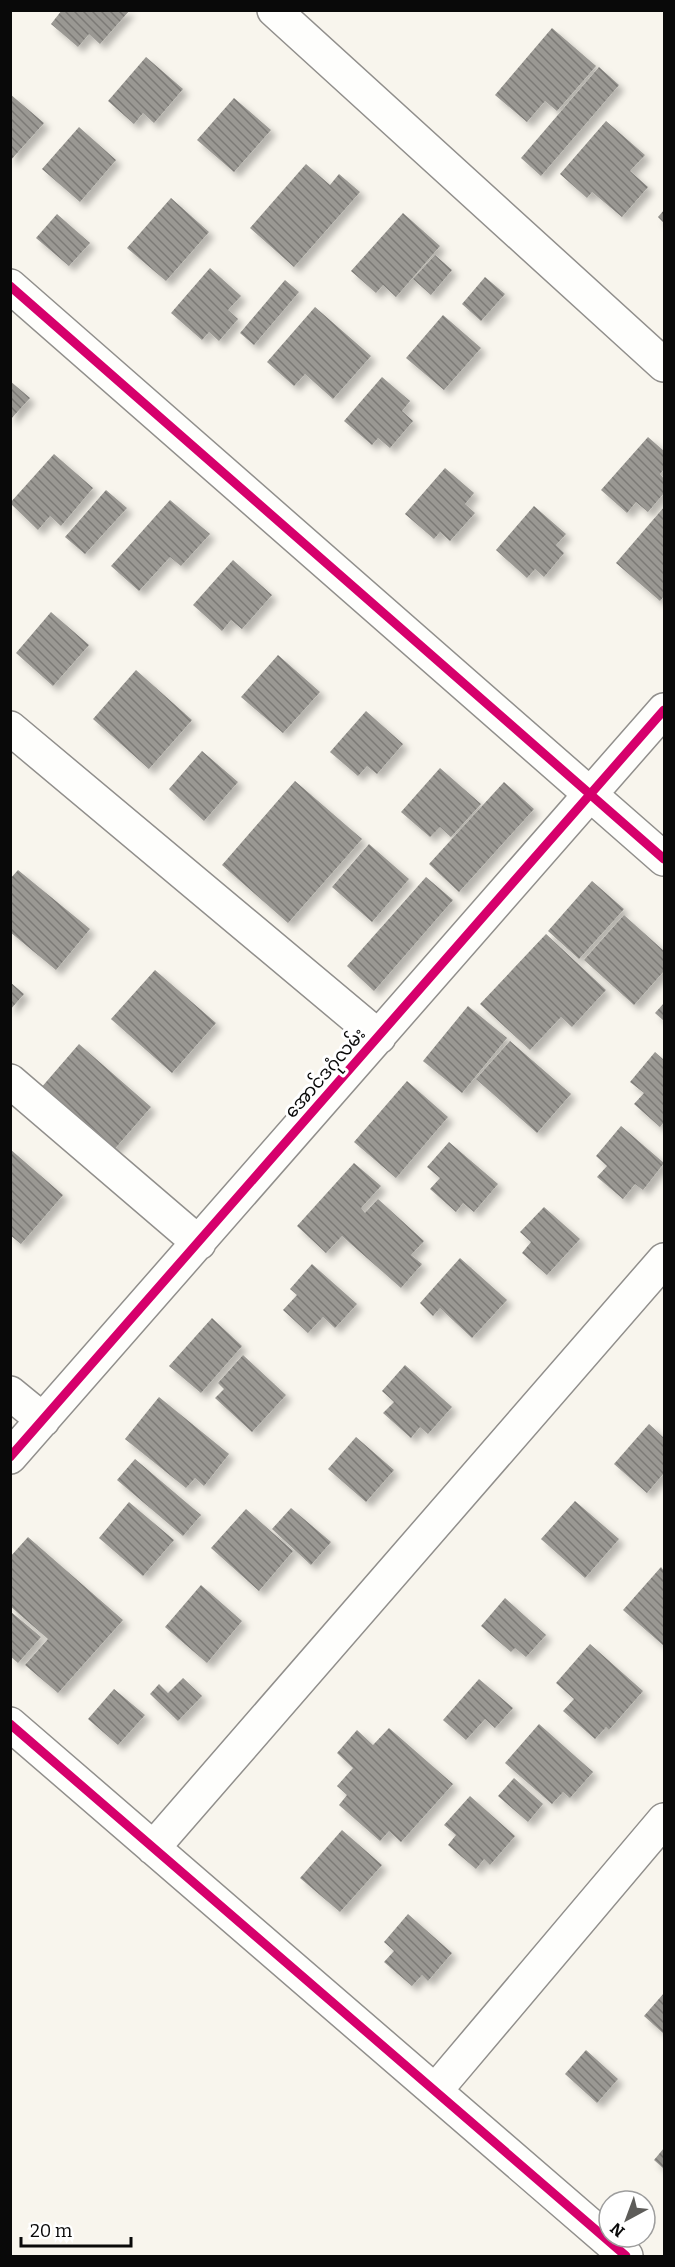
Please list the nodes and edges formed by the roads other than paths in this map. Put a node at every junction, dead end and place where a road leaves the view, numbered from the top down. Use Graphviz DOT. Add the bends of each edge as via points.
graph roads {
  1 [pos="274,10"];
  2 [pos="10,286"];
  3 [pos="664,364"];
  4 [pos="664,710"];
  5 [pos="10,728"];
  6 [pos="590,796"];
  7 [pos="664,859"];
  8 [pos="379,1037"];
  9 [pos="10,1081"];
  10 [pos="199,1243"];
  11 [pos="664,1260"];
  12 [pos="10,1393"];
  13 [pos="43,1420"];
  14 [pos="10,1457"];
  15 [pos="10,1724"];
  16 [pos="664,1820"];
  17 [pos="153,1848"];
  18 [pos="435,2091"];
  19 [pos="626,2256"];
  1 -- 3 [label="street"];
  2 -- 6 [label="street"];
  4 -- 6 [label="street, အောင်ဒဂုံလမ်း"];
  5 -- 8 [label="street"];
  6 -- 7 [label="street"];
  6 -- 8 [label="street, အောင်ဒဂုံလမ်း"];
  8 -- 10 [label="street, အောင်ဒဂုံလမ်း"];
  9 -- 10 [label="street"];
  10 -- 13 [label="street, အောင်ဒဂုံလမ်း"];
  11 -- 17 [label="street"];
  12 -- 13 [label="street"];
  13 -- 14 [label="street, အောင်ဒဂုံလမ်း"];
  15 -- 17 [label="street"];
  16 -- 18 [label="street"];
  17 -- 18 [label="street"];
  18 -- 19 [label="street"];
}
